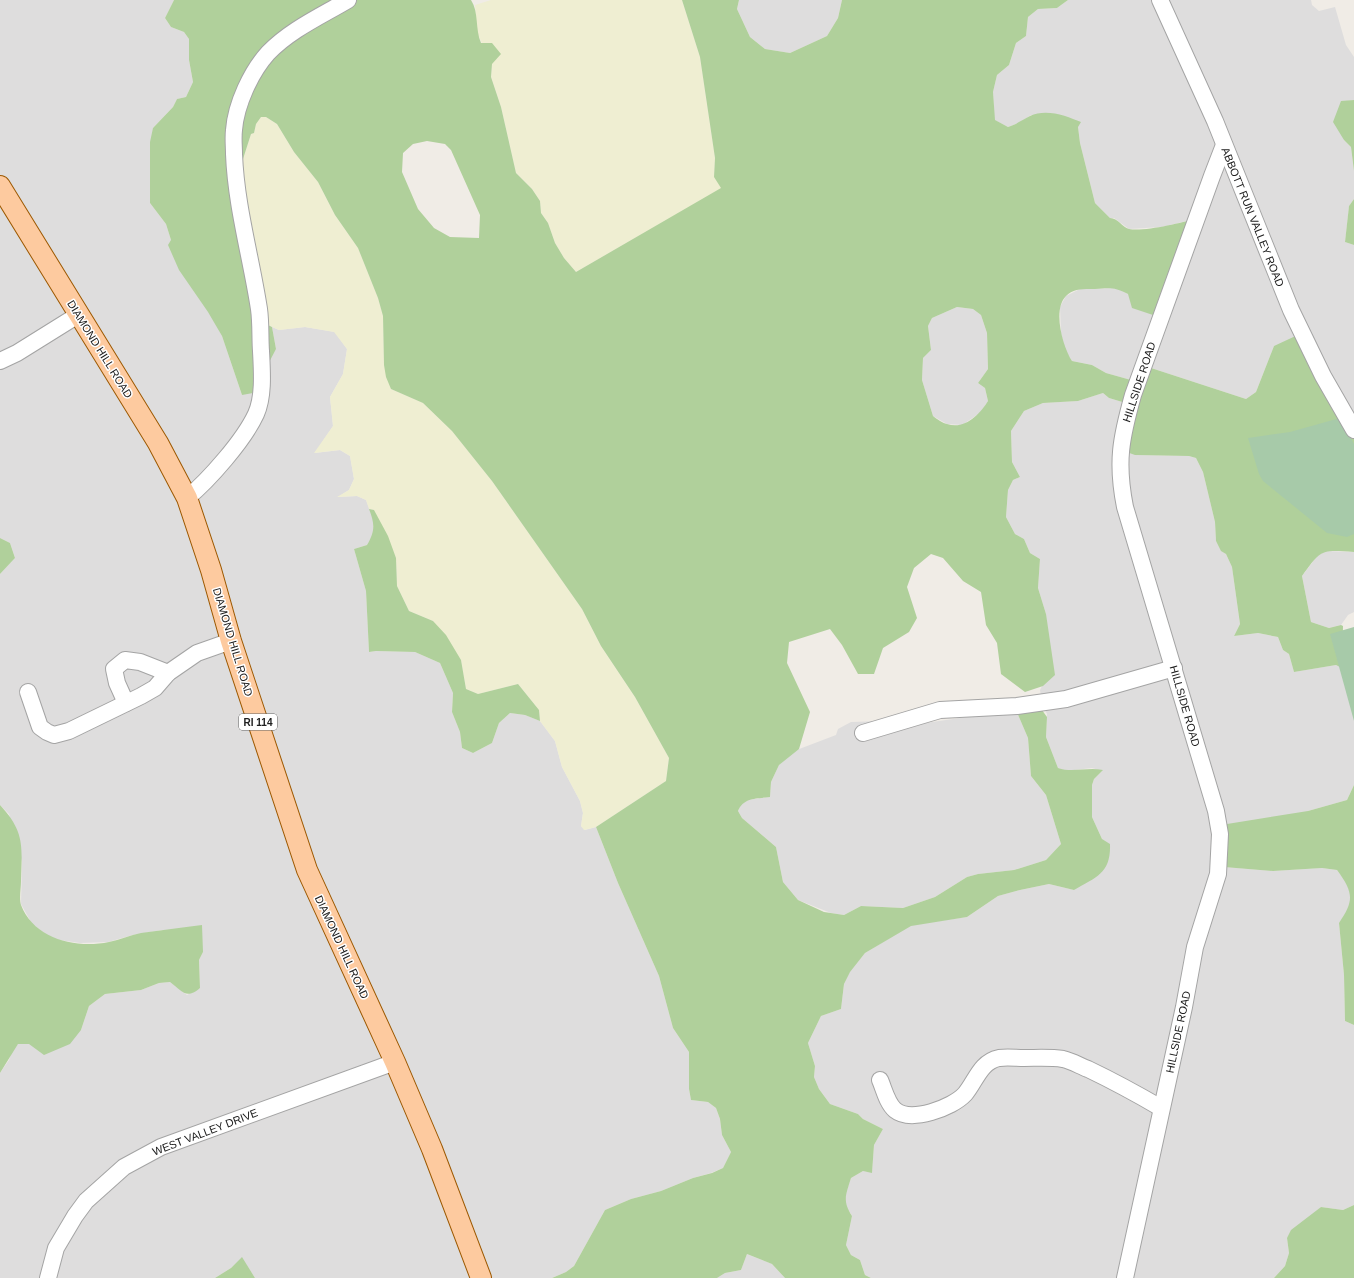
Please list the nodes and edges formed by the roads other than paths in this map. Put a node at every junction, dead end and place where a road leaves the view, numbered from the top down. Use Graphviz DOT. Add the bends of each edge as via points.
graph roads {
  1 [pos="348,0"];
  2 [pos="1160,0"];
  3 [pos="1224,145"];
  4 [pos="0,186"];
  5 [pos="78,315"];
  6 [pos="0,361"];
  7 [pos="1354,430"];
  8 [pos="187,498"];
  9 [pos="231,641"];
  10 [pos="1174,668"];
  11 [pos="168,673"];
  12 [pos="28,692"];
  13 [pos="126,703"];
  14 [pos="862,733"];
  15 [pos="395,1062"];
  16 [pos="880,1080"];
  17 [pos="1161,1108"];
  18 [pos="48,1278"];
  19 [pos="481,1278"];
  20 [pos="1126,1278"];
  1 -- 8 [label="street" via="285,37 267,55 250,80 240,102 234,129 235,164 238,196 259,311 262,367 260,394 256,414 244,434 206,483"];
  2 -- 3 [label="street, ABBOTT RUN VALLEY ROAD"];
  3 -- 7 [label="street, ABBOTT RUN VALLEY ROAD" via="1291,310 1323,376"];
  3 -- 10 [label="street, HILLSIDE ROAD" via="1133,395 1120,452 1120,479 1125,507"];
  4 -- 5 [label="main road, DIAMOND HILL ROAD / RI 114"];
  5 -- 6 [label="street"];
  5 -- 8 [label="main road, DIAMOND HILL ROAD / RI 114" via="158,443"];
  8 -- 9 [label="main road, DIAMOND HILL ROAD / RI 114"];
  9 -- 11 [label="street" via="197,653"];
  9 -- 15 [label="main road, DIAMOND HILL ROAD / RI 114" via="307,870"];
  10 -- 14 [label="street" via="1066,699 1016,706 940,710"];
  10 -- 17 [label="street, HILLSIDE ROAD" via="1216,811 1220,834 1220,858 1214,890 1195,947"];
  11 -- 13 [label="street" via="156,688"];
  11 -- 13 [label="street" via="140,662 125,660 114,669 117,684"];
  12 -- 13 [label="street" via="40,727 54,735 68,731"];
  15 -- 18 [label="street, WEST VALLEY DRIVE" via="161,1147 124,1167 86,1201 75,1216 56,1248"];
  15 -- 19 [label="main road, DIAMOND HILL ROAD / RI 114" via="432,1149"];
  16 -- 17 [label="street" via="896,1111 912,1115 932,1112 956,1102 991,1061 1001,1058 1048,1057 1065,1060 1098,1074"];
  17 -- 20 [label="street, HILLSIDE ROAD"];
}
